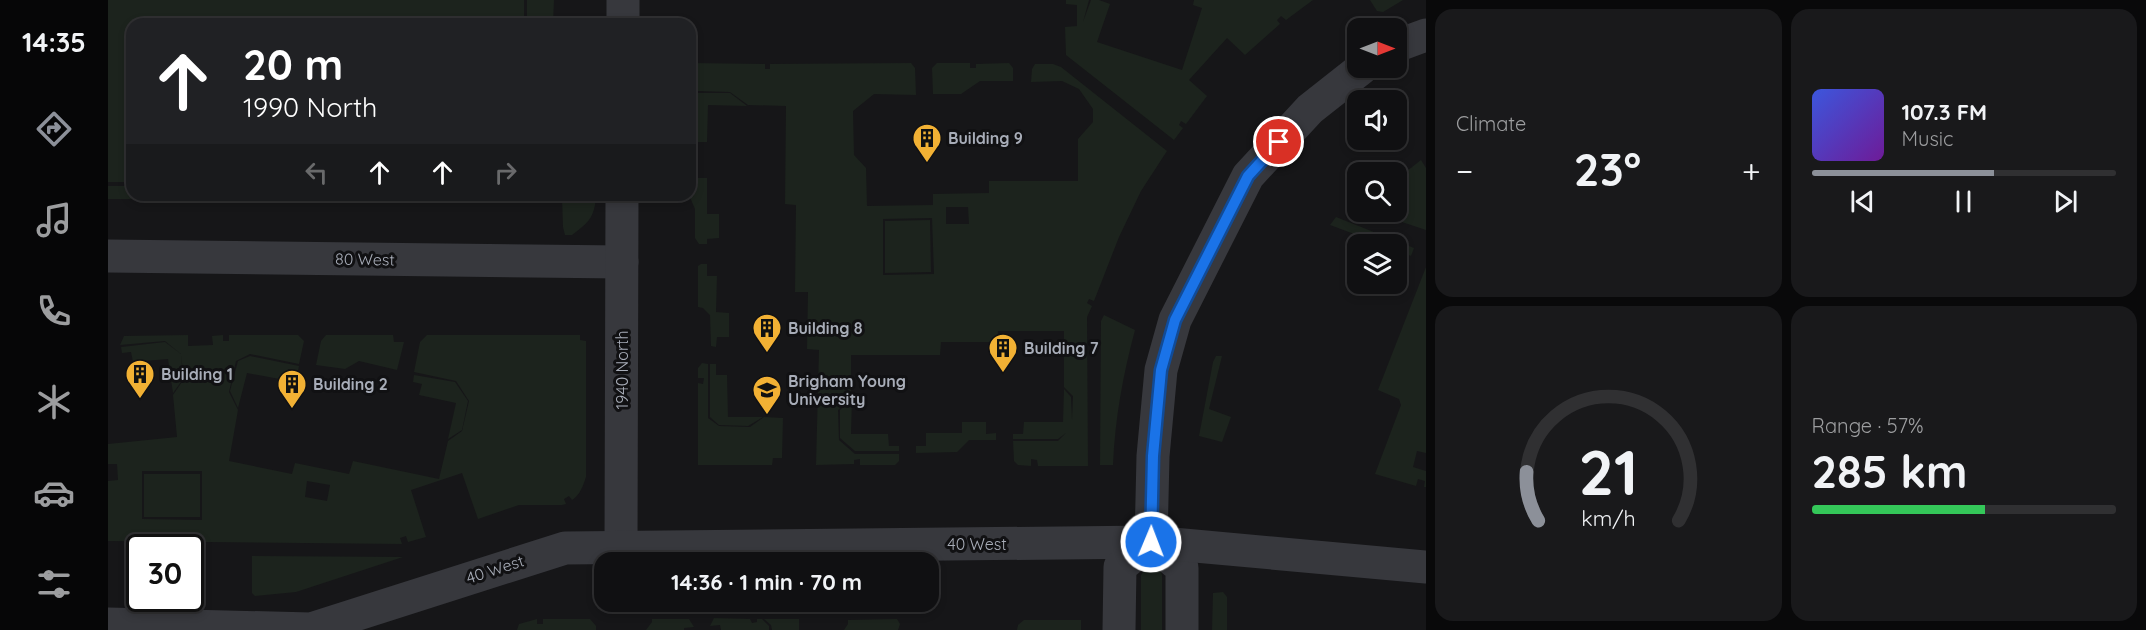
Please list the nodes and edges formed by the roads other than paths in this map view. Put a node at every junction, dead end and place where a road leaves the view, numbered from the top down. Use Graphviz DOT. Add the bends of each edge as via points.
graph roads {
  1 [pos="623,0"];
  2 [pos="623,18"];
  3 [pos="1426,35"];
  4 [pos="1407,42"];
  5 [pos="1349,78"];
  6 [pos="622,201"];
  7 [pos="108,256"];
  8 [pos="622,261"];
  9 [pos="1151,542"];
  10 [pos="621,546"];
  11 [pos="1426,567"];
  12 [pos="108,624"];
  13 [pos="1119,630"];
  14 [pos="1182,630"];
  1 -- 2 [label="street"];
  3 -- 4 [label="street"];
  5 -- 9 [label="street" via="1310,109 1248,176 1175,320 1161,370 1156,416"];
  6 -- 8 [label="street, 1940 North"];
  7 -- 8 [label="street, 80 West"];
  8 -- 10 [label="street, 1940 North"];
  9 -- 10 [label="street, 40 West"];
  9 -- 11 [label="street, 40 West"];
  9 -- 13 [label="street" via="1120,567"];
  9 -- 14 [label="street" via="1182,568"];
  10 -- 12 [label="street, 40 West" via="565,548 311,629"];
}
